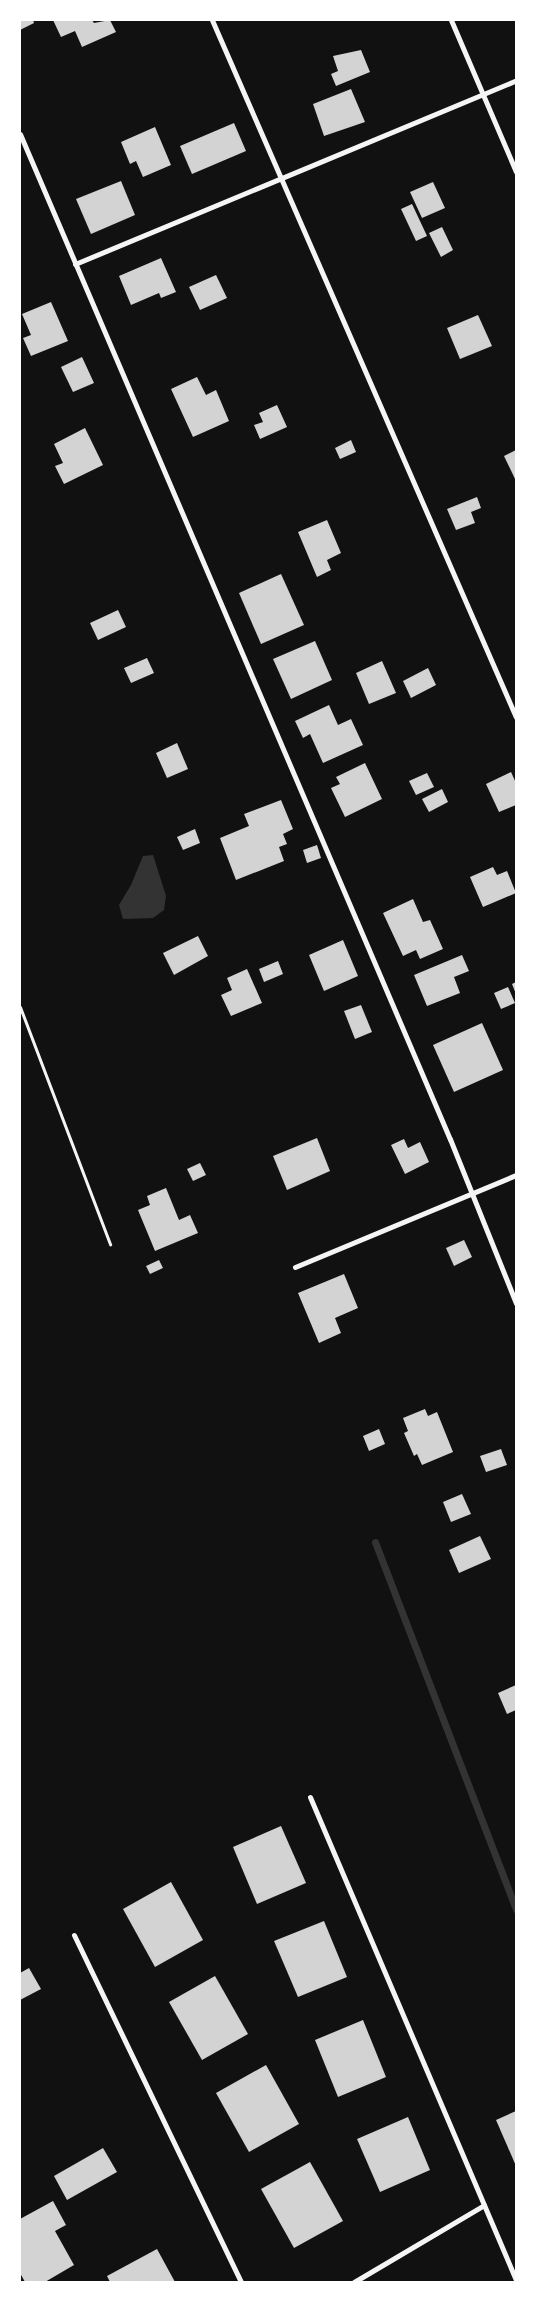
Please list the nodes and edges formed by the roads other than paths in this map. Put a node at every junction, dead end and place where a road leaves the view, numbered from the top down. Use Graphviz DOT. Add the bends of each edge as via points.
graph roads {
  1 [pos="212,20"];
  2 [pos="451,20"];
  3 [pos="516,80"];
  4 [pos="482,95"];
  5 [pos="20,134"];
  6 [pos="516,172"];
  7 [pos="281,178"];
  8 [pos="75,264"];
  9 [pos="516,717"];
  10 [pos="516,1176"];
  11 [pos="474,1194"];
  12 [pos="295,1267"];
  13 [pos="516,1303"];
  14 [pos="310,1797"];
  15 [pos="74,1935"];
  16 [pos="484,2205"];
  17 [pos="516,2280"];
  18 [pos="241,2282"];
  19 [pos="354,2282"];
  1 -- 7 [label="street"];
  2 -- 4 [label="street"];
  3 -- 4 [label="street"];
  4 -- 6 [label="street"];
  4 -- 7 [label="street"];
  5 -- 8 [label="street"];
  7 -- 8 [label="street"];
  7 -- 9 [label="street"];
  8 -- 11 [label="street"];
  10 -- 11 [label="street"];
  11 -- 12 [label="street"];
  11 -- 13 [label="street"];
  14 -- 16 [label="street"];
  15 -- 18 [label="street"];
  16 -- 17 [label="street"];
  16 -- 19 [label="street"];
}
